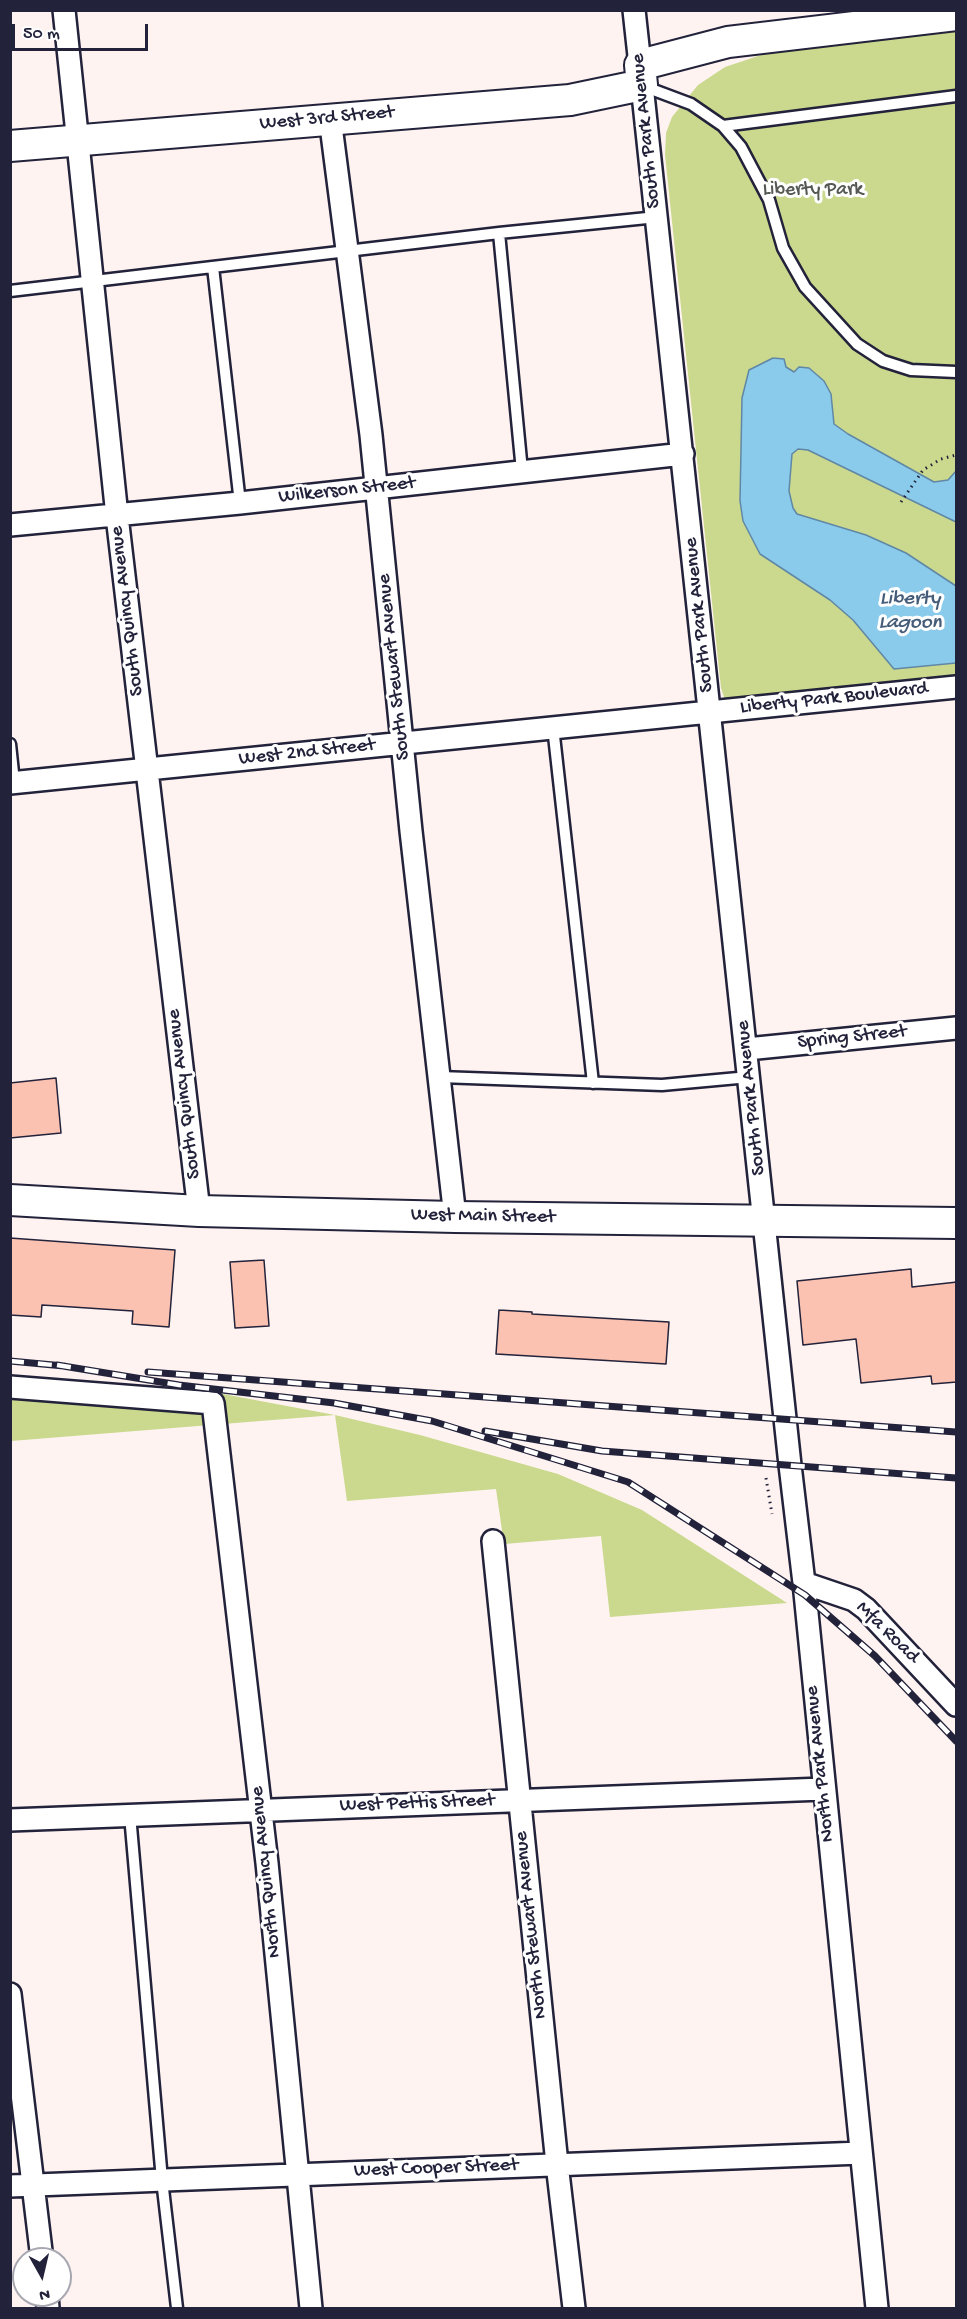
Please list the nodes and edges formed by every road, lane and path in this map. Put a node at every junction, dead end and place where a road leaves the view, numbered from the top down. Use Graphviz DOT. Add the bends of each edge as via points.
graph roads {
  1 [pos="64,10"];
  2 [pos="634,10"];
  3 [pos="918,15"];
  4 [pos="957,15"];
  5 [pos="641,75"];
  6 [pos="957,96"];
  7 [pos="330,118"];
  8 [pos="723,126"];
  9 [pos="77,140"];
  10 [pos="10,147"];
  11 [pos="657,218"];
  12 [pos="499,233"];
  13 [pos="347,251"];
  14 [pos="213,267"];
  15 [pos="91,281"];
  16 [pos="10,291"];
  17 [pos="957,372"];
  18 [pos="682,454"];
  19 [pos="957,455"];
  20 [pos="522,471"];
  21 [pos="377,488"];
  22 [pos="901,502"];
  23 [pos="240,503"];
  24 [pos="117,516"];
  25 [pos="10,525"];
  26 [pos="957,687"];
  27 [pos="711,711"];
  28 [pos="552,728"];
  29 [pos="402,743"];
  30 [pos="10,744"];
  31 [pos="146,769"];
  32 [pos="12,782"];
  33 [pos="957,1028"];
  34 [pos="747,1049"];
  35 [pos="440,1077"];
  36 [pos="749,1077"];
  37 [pos="593,1083"];
  38 [pos="10,1200"];
  39 [pos="199,1211"];
  40 [pos="455,1217"];
  41 [pos="765,1219"];
  42 [pos="957,1223"];
  43 [pos="10,1387"];
  44 [pos="766,1478"];
  45 [pos="772,1514"];
  46 [pos="493,1541"];
  47 [pos="804,1583"];
  48 [pos="957,1705"];
  49 [pos="823,1789"];
  50 [pos="520,1800"];
  51 [pos="261,1810"];
  52 [pos="130,1815"];
  53 [pos="10,1820"];
  54 [pos="10,1994"];
  55 [pos="861,2153"];
  56 [pos="557,2164"];
  57 [pos="298,2174"];
  58 [pos="162,2180"];
  59 [pos="34,2185"];
  60 [pos="10,2186"];
  61 [pos="41,2247"];
  62 [pos="177,2308"];
  63 [pos="311,2308"];
  64 [pos="574,2308"];
  65 [pos="877,2308"];
  1 -- 9 [label="street, South Quincy Avenue"];
  2 -- 5 [label="street, South Park Avenue"];
  3 -- 4 [label="street, West 3rd Street"];
  3 -- 5 [label="street, West 3rd Street" via="728,42"];
  5 -- 7 [label="street, West 3rd Street" via="570,99"];
  5 -- 8 [label="lane"];
  5 -- 11 [label="street, South Park Avenue"];
  6 -- 8 [label="lane"];
  7 -- 9 [label="street, West 3rd Street"];
  7 -- 13 [label="street, South Stewart Avenue"];
  8 -- 17 [label="lane" via="754,167 783,248 805,287 834,321 857,344 883,361 911,370"];
  9 -- 10 [label="street, West 3rd Street"];
  9 -- 15 [label="street, South Quincy Avenue"];
  11 -- 12 [label="lane"];
  11 -- 18 [label="street, South Park Avenue"];
  12 -- 13 [label="lane"];
  12 -- 20 [label="lane"];
  13 -- 14 [label="lane"];
  13 -- 21 [label="street, South Stewart Avenue"];
  14 -- 15 [label="lane"];
  14 -- 23 [label="lane"];
  15 -- 16 [label="lane"];
  15 -- 24 [label="street, South Quincy Avenue"];
  18 -- 20 [label="street, Wilkerson Street"];
  18 -- 27 [label="street, South Park Avenue"];
  19 -- 22 [label="path" via="923,470"];
  20 -- 21 [label="street, Wilkerson Street"];
  21 -- 23 [label="street, Wilkerson Street"];
  21 -- 29 [label="street, South Stewart Avenue"];
  23 -- 24 [label="street, Wilkerson Street"];
  24 -- 25 [label="street, Wilkerson Street"];
  24 -- 31 [label="street, South Quincy Avenue"];
  26 -- 27 [label="street, Liberty Park Boulevard"];
  27 -- 28 [label="street, West 2nd Street"];
  27 -- 34 [label="street, South Park Avenue"];
  28 -- 29 [label="street, West 2nd Street"];
  28 -- 37 [label="lane"];
  29 -- 31 [label="street, West 2nd Street"];
  29 -- 35 [label="street, South Stewart Avenue"];
  30 -- 32 [label="lane"];
  31 -- 32 [label="street, West 2nd Street"];
  31 -- 39 [label="street, South Quincy Avenue"];
  33 -- 34 [label="street, Spring Street"];
  34 -- 36 [label="street, South Park Avenue"];
  35 -- 37 [label="lane"];
  35 -- 40 [label="street, South Stewart Avenue"];
  36 -- 37 [label="lane" via="662,1084"];
  36 -- 41 [label="street, South Park Avenue"];
  38 -- 39 [label="street, West Main Street"];
  39 -- 40 [label="street, West Main Street"];
  40 -- 41 [label="street, West Main Street"];
  41 -- 42 [label="street, West Main Street"];
  41 -- 47 [label="street, North Park Avenue"];
  43 -- 51 [label="street, North Quincy Avenue" via="213,1403"];
  44 -- 45 [label="path"];
  46 -- 50 [label="street, North Stewart Avenue"];
  47 -- 48 [label="street, Mfa Road" via="854,1600 867,1609"];
  47 -- 49 [label="street, North Park Avenue"];
  49 -- 50 [label="street, West Pettis Street"];
  49 -- 55 [label="street, North Park Avenue"];
  50 -- 51 [label="street, West Pettis Street"];
  50 -- 56 [label="street, North Stewart Avenue"];
  51 -- 52 [label="street, West Pettis Street"];
  51 -- 57 [label="street, North Quincy Avenue"];
  52 -- 53 [label="street, West Pettis Street"];
  52 -- 58 [label="lane"];
  54 -- 59 [label="street"];
  55 -- 56 [label="street, West Cooper Street"];
  55 -- 65 [label="street, North Park Avenue"];
  56 -- 57 [label="street, West Cooper Street"];
  56 -- 64 [label="street, North Stewart Avenue"];
  57 -- 58 [label="street, West Cooper Street"];
  57 -- 63 [label="street, North Quincy Avenue"];
  58 -- 59 [label="street, West Cooper Street"];
  58 -- 62 [label="lane"];
  59 -- 60 [label="street, West Cooper Street"];
  59 -- 61 [label="street"];
}
